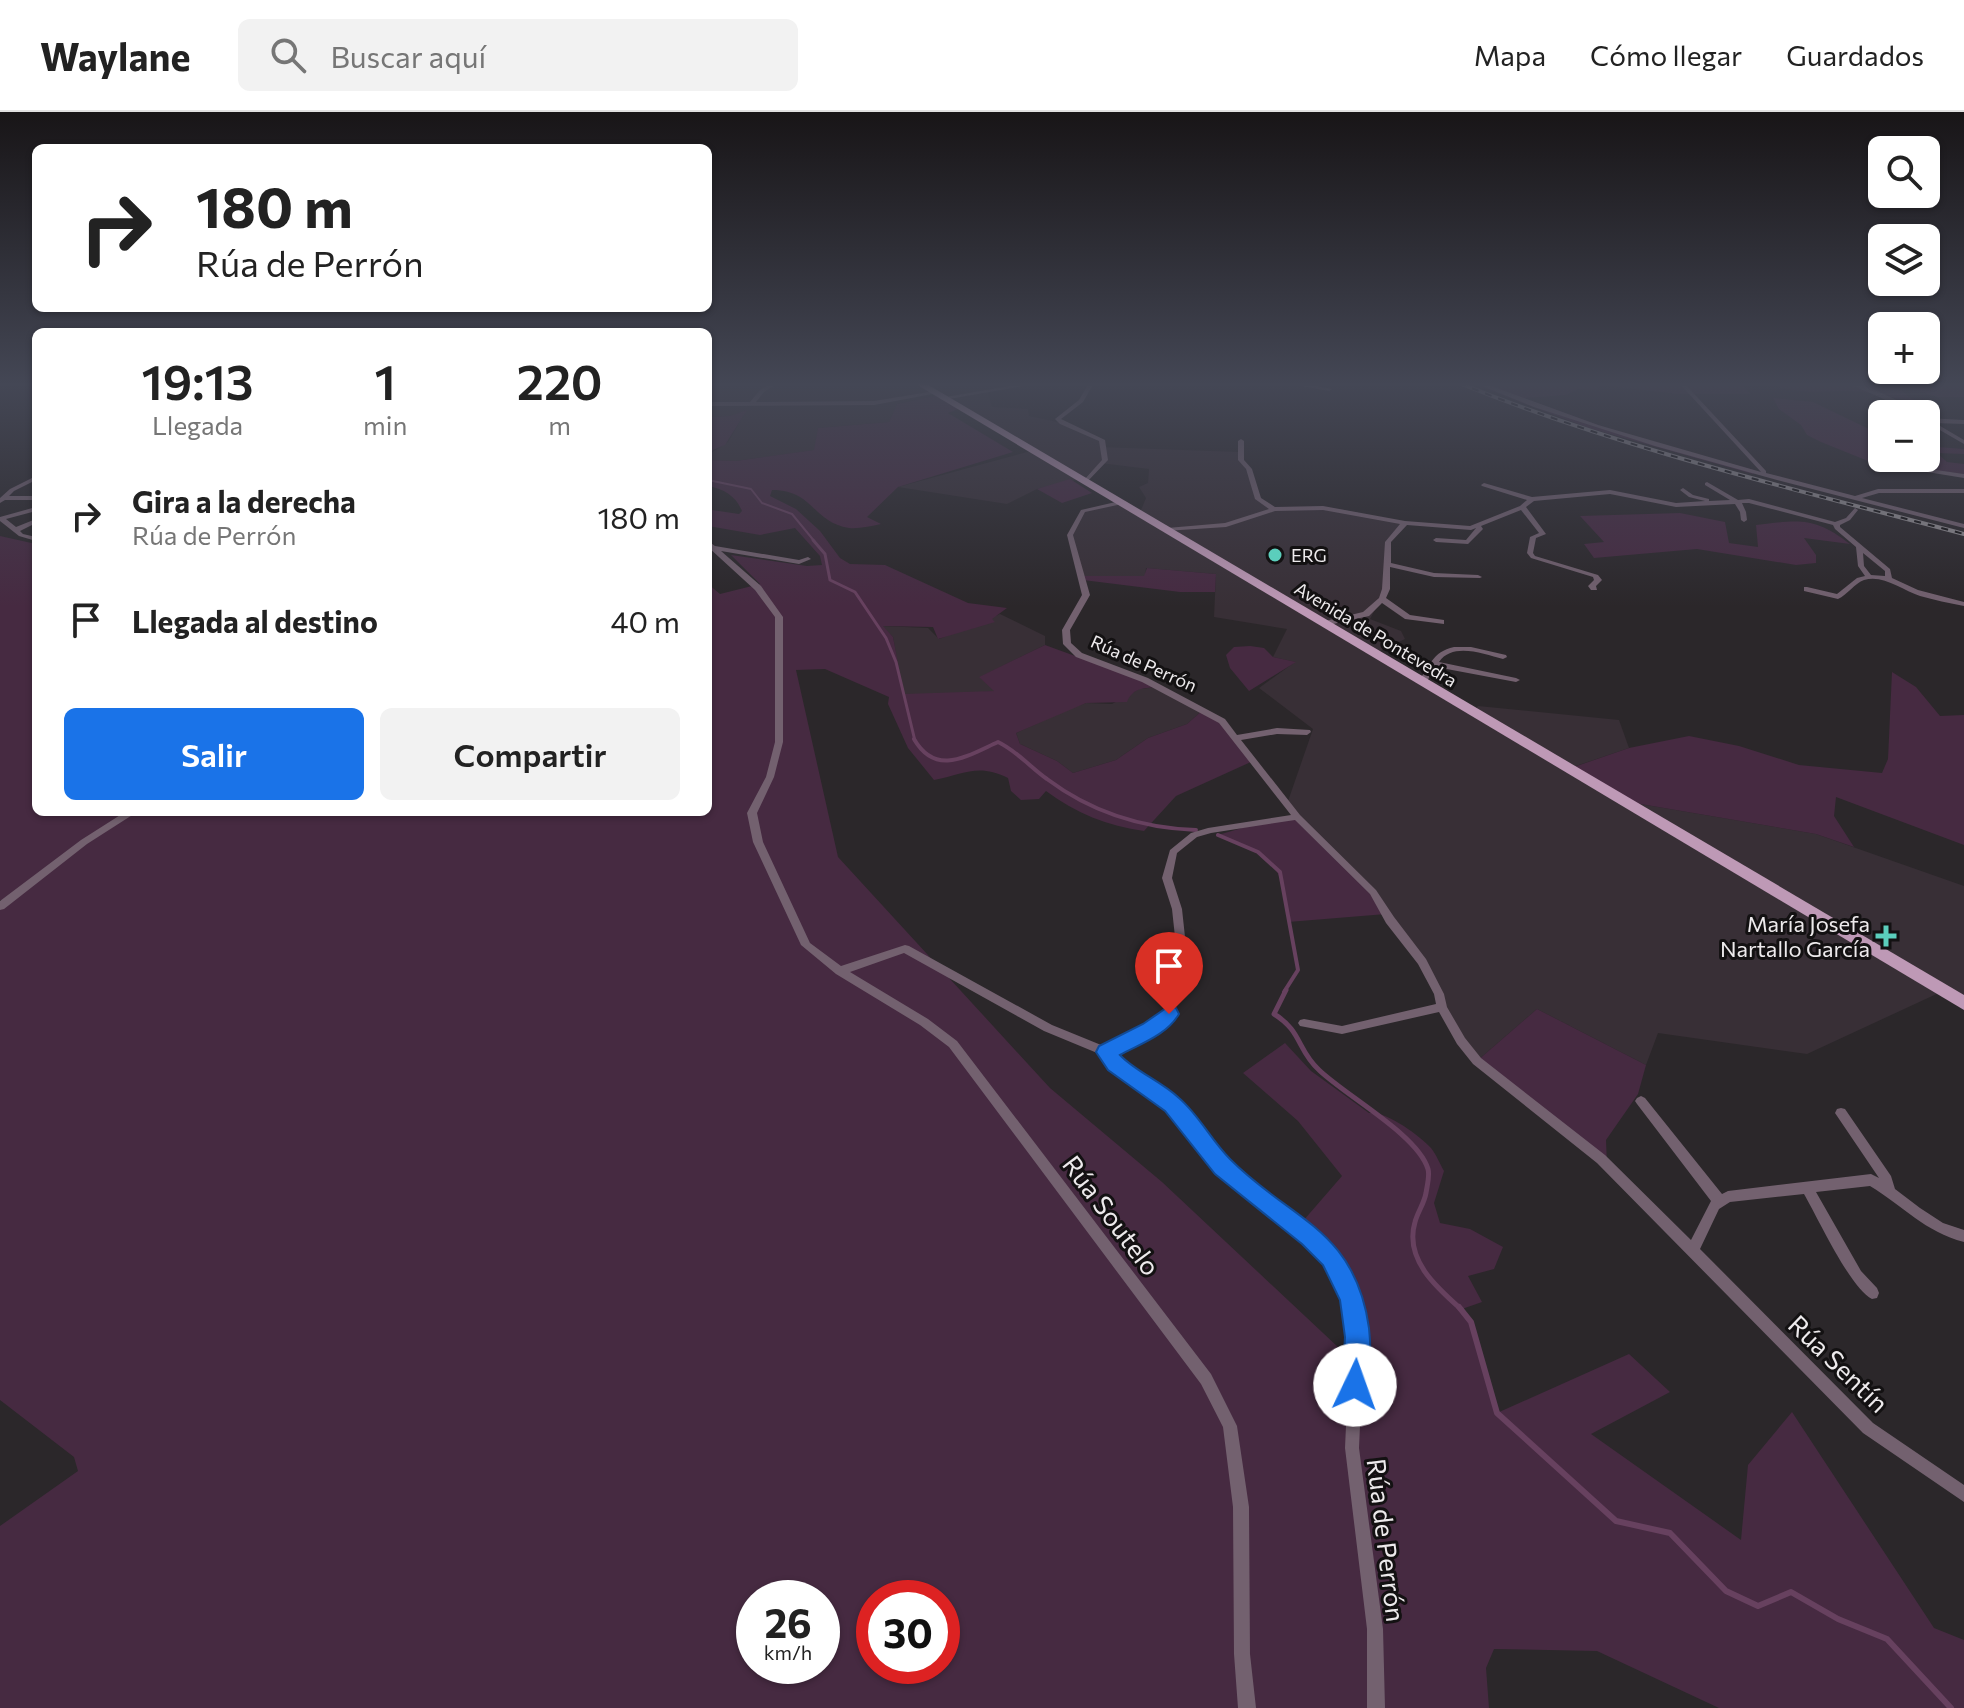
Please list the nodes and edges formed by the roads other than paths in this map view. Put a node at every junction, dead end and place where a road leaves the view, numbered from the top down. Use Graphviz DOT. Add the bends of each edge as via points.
graph roads {
  1 [pos="1043,457"];
  2 [pos="1105,457"];
  3 [pos="1241,457"];
  4 [pos="1704,457"];
  5 [pos="1750,457"];
  6 [pos="1764,472"];
  7 [pos="1936,472"];
  8 [pos="1964,476"];
  9 [pos="32,481"];
  10 [pos="1085,482"];
  11 [pos="1707,484"];
  12 [pos="1484,485"];
  13 [pos="1683,490"];
  14 [pos="1964,491"];
  15 [pos="32,498"];
  16 [pos="1780,498"];
  17 [pos="1857,498"];
  18 [pos="1532,499"];
  19 [pos="2,500"];
  20 [pos="1736,501"];
  21 [pos="1710,502"];
  22 [pos="1120,503"];
  23 [pos="1770,506"];
  24 [pos="1522,507"];
  25 [pos="1274,509"];
  26 [pos="32,510"];
  27 [pos="1855,510"];
  28 [pos="1,519"];
  29 [pos="1744,520"];
  30 [pos="32,522"];
  31 [pos="1405,523"];
  32 [pos="1836,524"];
  33 [pos="1477,525"];
  34 [pos="1964,526"];
  35 [pos="18,529"];
  36 [pos="1167,530"];
  37 [pos="32,538"];
  38 [pos="1436,540"];
  39 [pos="712,545"];
  40 [pos="712,546"];
  41 [pos="1859,546"];
  42 [pos="808,559"];
  43 [pos="1387,564"];
  44 [pos="1478,577"];
  45 [pos="1869,577"];
  46 [pos="1889,579"];
  47 [pos="1594,588"];
  48 [pos="1807,589"];
  49 [pos="1382,599"];
  50 [pos="1964,604"];
  51 [pos="1441,622"];
  52 [pos="1324,624"];
  53 [pos="1503,657"];
  54 [pos="1435,664"];
  55 [pos="1516,680"];
  56 [pos="1422,682"];
  57 [pos="1307,732"];
  58 [pos="1235,738"];
  59 [pos="126,816"];
  60 [pos="1297,817"];
  61 [pos="0,906"];
  62 [pos="840,971"];
  63 [pos="1964,1003"];
  64 [pos="1442,1007"];
  65 [pos="1304,1023"];
  66 [pos="1106,1052"];
  67 [pos="1512,1091"];
  68 [pos="1641,1101"];
  69 [pos="1841,1113"];
  70 [pos="1807,1187"];
  71 [pos="1889,1189"];
  72 [pos="1720,1202"];
  73 [pos="1964,1236"];
  74 [pos="1692,1251"];
  75 [pos="1872,1293"];
  76 [pos="1964,1494"];
  77 [pos="1247,1708"];
  78 [pos="1376,1708"];
  1 -- 10 [label="main road, Avenida de Pontevedra"];
  2 -- 10 [label="street"];
  3 -- 25 [label="street" via="1258,499"];
  4 -- 6 [label="street"];
  5 -- 6 [label="street"];
  6 -- 17 [label="street"];
  7 -- 8 [label="street"];
  9 -- 19 [label="street"];
  10 -- 22 [label="main road, Avenida de Pontevedra"];
  11 -- 20 [label="street"];
  12 -- 18 [label="street"];
  13 -- 21 [label="street"];
  14 -- 17 [label="street" via="1878,491"];
  15 -- 19 [label="street"];
  16 -- 23 [label="street"];
  17 -- 34 [label="street"];
  18 -- 21 [label="street" via="1610,492 1676,505"];
  18 -- 24 [label="street"];
  20 -- 21 [label="street"];
  20 -- 23 [label="street"];
  20 -- 29 [label="street"];
  22 -- 36 [label="main road, Avenida de Pontevedra"];
  22 -- 58 [label="street, Rúa de Perrón" via="1083,511 1070,535 1086,595 1066,630 1067,644 1079,655 1182,697 1222,721"];
  23 -- 32 [label="street"];
  24 -- 33 [label="street"];
  24 -- 47 [label="street" via="1543,534 1533,537 1533,557 1596,576"];
  25 -- 31 [label="street" via="1340,509"];
  25 -- 36 [label="street" via="1226,525"];
  26 -- 28 [label="street"];
  27 -- 32 [label="street"];
  28 -- 35 [label="street"];
  30 -- 35 [label="street"];
  31 -- 33 [label="street"];
  31 -- 43 [label="street" via="1388,542"];
  32 -- 41 [label="street"];
  33 -- 38 [label="street" via="1480,529 1468,542"];
  35 -- 37 [label="street"];
  36 -- 52 [label="main road, Avenida de Pontevedra"];
  39 -- 42 [label="street" via="799,562"];
  40 -- 62 [label="street, Rúa Soutelo" via="758,588 779,617 779,742 770,777 752,813 758,842 806,945"];
  41 -- 45 [label="street" via="1861,566"];
  41 -- 46 [label="street" via="1888,570"];
  43 -- 44 [label="street" via="1434,575"];
  43 -- 49 [label="street"];
  45 -- 46 [label="street"];
  45 -- 48 [label="street" via="1851,582 1838,597"];
  46 -- 50 [label="street"];
  49 -- 51 [label="street" via="1408,617"];
  49 -- 52 [label="street" via="1366,614"];
  52 -- 56 [label="main road, Avenida de Pontevedra"];
  53 -- 54 [label="street" via="1468,649 1447,651"];
  54 -- 55 [label="street"];
  54 -- 56 [label="street"];
  56 -- 63 [label="main road, Avenida de Pontevedra"];
  57 -- 58 [label="street"];
  58 -- 60 [label="street, Rúa de Perrón"];
  59 -- 61 [label="street"];
  60 -- 64 [label="street, Rúa de Perrón" via="1373,892 1422,962"];
  60 -- 66 [label="street" via="1211,830 1194,835 1173,852 1167,878 1180,937 1169,1014"];
  62 -- 66 [label="street, Rúa de Perrón" via="905,949 1048,1028"];
  62 -- 77 [label="street, Rúa Soutelo" via="953,1044 1206,1379 1230,1426 1241,1507"];
  64 -- 65 [label="street" via="1342,1030"];
  64 -- 67 [label="street, Rúa de Perrón" via="1477,1061"];
  66 -- 78 [label="street, Rúa de Perrón" via="1172,1104 1223,1167 1332,1257 1352,1298 1357,1337 1352,1448 1375,1629"];
  67 -- 74 [label="street, Rúa Sentín" via="1601,1159"];
  68 -- 72 [label="street"];
  69 -- 71 [label="street"];
  70 -- 71 [label="street" via="1871,1180"];
  70 -- 72 [label="street"];
  70 -- 75 [label="street" via="1856,1275"];
  71 -- 73 [label="street" via="1923,1217"];
  72 -- 74 [label="street"];
  74 -- 76 [label="street, Rúa Sentín" via="1868,1428"];
}
